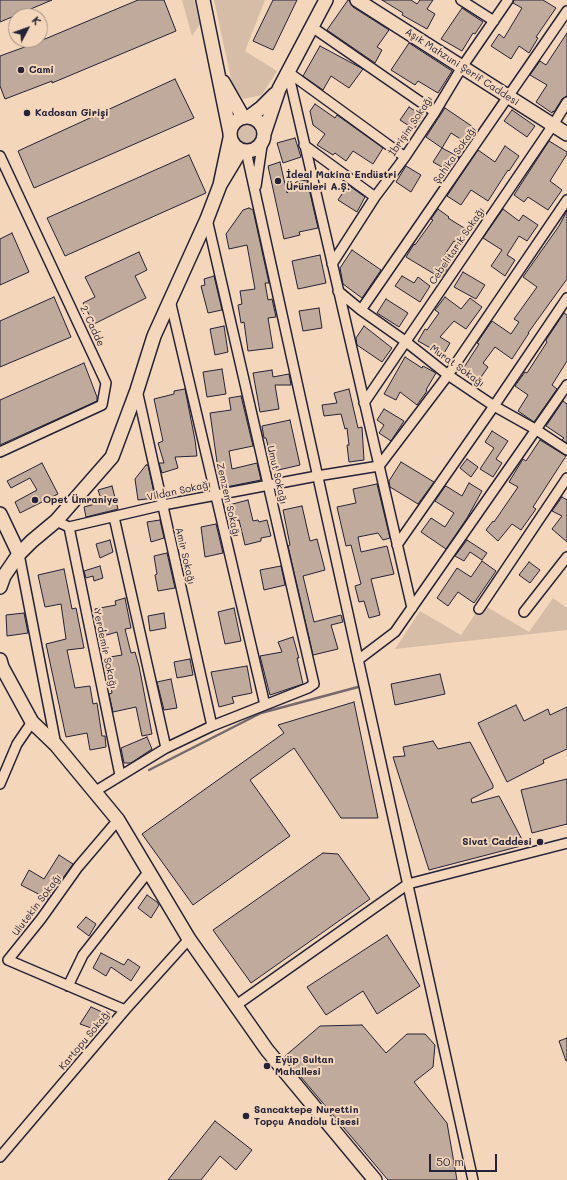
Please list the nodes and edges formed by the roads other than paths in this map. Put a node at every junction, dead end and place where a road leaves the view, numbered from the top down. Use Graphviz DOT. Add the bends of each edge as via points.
graph roads {
  1 [pos="203,0"];
  2 [pos="326,0"];
  3 [pos="357,0"];
  4 [pos="461,0"];
  5 [pos="508,0"];
  6 [pos="567,11"];
  7 [pos="494,21"];
  8 [pos="312,27"];
  9 [pos="462,67"];
  10 [pos="217,72"];
  11 [pos="288,72"];
  12 [pos="278,89"];
  13 [pos="509,97"];
  14 [pos="567,102"];
  15 [pos="435,112"];
  16 [pos="246,117"];
  17 [pos="552,125"];
  18 [pos="567,134"];
  19 [pos="230,136"];
  20 [pos="263,136"];
  21 [pos="304,145"];
  22 [pos="244,150"];
  23 [pos="0,156"];
  24 [pos="405,157"];
  25 [pos="220,185"];
  26 [pos="255,193"];
  27 [pos="375,197"];
  28 [pos="567,200"];
  29 [pos="207,219"];
  30 [pos="332,264"];
  31 [pos="338,291"];
  32 [pos="567,298"];
  33 [pos="170,300"];
  34 [pos="361,310"];
  35 [pos="405,341"];
  36 [pos="448,375"];
  37 [pos="567,385"];
  38 [pos="137,390"];
  39 [pos="364,403"];
  40 [pos="494,406"];
  41 [pos="535,429"];
  42 [pos="567,450"];
  43 [pos="0,452"];
  44 [pos="379,466"];
  45 [pos="317,476"];
  46 [pos="567,478"];
  47 [pos="268,485"];
  48 [pos="216,495"];
  49 [pos="163,505"];
  50 [pos="0,514"];
  51 [pos="114,517"];
  52 [pos="56,521"];
  53 [pos="69,527"];
  54 [pos="397,544"];
  55 [pos="19,554"];
  56 [pos="567,557"];
  57 [pos="0,587"];
  58 [pos="412,608"];
  59 [pos="478,608"];
  60 [pos="524,612"];
  61 [pos="0,660"];
  62 [pos="358,660"];
  63 [pos="265,705"];
  64 [pos="32,722"];
  65 [pos="212,726"];
  66 [pos="56,745"];
  67 [pos="166,748"];
  68 [pos="120,775"];
  69 [pos="0,784"];
  70 [pos="94,792"];
  71 [pos="118,820"];
  72 [pos="567,843"];
  73 [pos="149,871"];
  74 [pos="408,884"];
  75 [pos="189,939"];
  76 [pos="68,986"];
  77 [pos="235,1006"];
  78 [pos="125,1010"];
  79 [pos="0,1157"];
  80 [pos="375,1180"];
  81 [pos="473,1180"];
  1 -- 10 [label="street"];
  2 -- 8 [label="street"];
  3 -- 9 [label="street, Aşık Mahzuni Şerif Caddesi"];
  4 -- 7 [label="street"];
  5 -- 7 [label="street, İbrişim Sokağı"];
  6 -- 13 [label="street, Şahika Sokağı"];
  7 -- 9 [label="street, İbrişim Sokağı"];
  8 -- 11 [label="street"];
  8 -- 15 [label="street"];
  9 -- 13 [label="street, Aşık Mahzuni Şerif Caddesi"];
  9 -- 15 [label="street, İbrişim Sokağı"];
  10 -- 16 [label="street"];
  10 -- 19 [label="street"];
  11 -- 12 [label="street"];
  11 -- 21 [label="street"];
  11 -- 24 [label="street"];
  12 -- 16 [label="street" via="261,108"];
  12 -- 20 [label="street"];
  13 -- 17 [label="street, Aşık Mahzuni Şerif Caddesi"];
  13 -- 34 [label="street, Şahika Sokağı"];
  14 -- 17 [label="street, Cebelitarık Sokağı"];
  15 -- 24 [label="street, İbrişim Sokağı"];
  16 -- 19 [label="street" via="234,123"];
  16 -- 20 [label="street" via="258,121 263,129"];
  17 -- 18 [label="street, Aşık Mahzuni Şerif Caddesi"];
  17 -- 35 [label="street, Cebelitarık Sokağı"];
  19 -- 22 [label="street" via="232,143"];
  19 -- 25 [label="street"];
  20 -- 22 [label="street" via="256,148"];
  20 -- 26 [label="street"];
  21 -- 27 [label="street"];
  21 -- 30 [label="street"];
  22 -- 25 [label="street"];
  22 -- 26 [label="street"];
  23 -- 43 [label="street, 2. Cadde" via="106,383 102,405"];
  24 -- 27 [label="street, İbrişim Sokağı"];
  25 -- 29 [label="street"];
  26 -- 45 [label="street"];
  27 -- 30 [label="street, İbrişim Sokağı"];
  28 -- 36 [label="street"];
  29 -- 33 [label="street"];
  29 -- 47 [label="street, Umut Sokağı"];
  30 -- 31 [label="street"];
  31 -- 34 [label="street, Murat Sokağı"];
  31 -- 39 [label="street"];
  32 -- 40 [label="street"];
  33 -- 38 [label="street" via="154,336"];
  33 -- 48 [label="street, Zemzem Sokağı"];
  34 -- 35 [label="street, Murat Sokağı"];
  35 -- 36 [label="street, Murat Sokağı"];
  35 -- 39 [label="street, Cebelitarık Sokağı"];
  36 -- 40 [label="street, Murat Sokağı"];
  36 -- 44 [label="street"];
  37 -- 41 [label="street"];
  38 -- 49 [label="street, Amir Sokağı"];
  38 -- 52 [label="street" via="112,457"];
  39 -- 44 [label="street"];
  40 -- 41 [label="street, Murat Sokağı"];
  40 -- 54 [label="street"];
  41 -- 42 [label="street, Murat Sokağı"];
  41 -- 58 [label="street"];
  44 -- 45 [label="street, Vildan Sokağı"];
  44 -- 54 [label="street"];
  45 -- 47 [label="street, Vildan Sokağı"];
  45 -- 62 [label="street"];
  46 -- 59 [label="street"];
  47 -- 48 [label="street, Vildan Sokağı"];
  47 -- 63 [label="street, Umut Sokağı" via="314,684"];
  48 -- 49 [label="street, Vildan Sokağı"];
  48 -- 63 [label="street, Zemzem Sokağı"];
  49 -- 51 [label="street, Vildan Sokağı"];
  49 -- 65 [label="street, Amir Sokağı"];
  50 -- 55 [label="street"];
  51 -- 53 [label="street, Vildan Sokağı"];
  51 -- 67 [label="street"];
  52 -- 53 [label="street"];
  52 -- 55 [label="street"];
  53 -- 68 [label="street, Yerdemir Sokağı"];
  54 -- 58 [label="street"];
  55 -- 57 [label="street" via="4,576"];
  55 -- 66 [label="street"];
  56 -- 60 [label="street"];
  58 -- 62 [label="street" via="395,632"];
  61 -- 64 [label="street"];
  62 -- 74 [label="street"];
  63 -- 65 [label="street"];
  64 -- 66 [label="street"];
  64 -- 69 [label="street" via="17,744"];
  65 -- 67 [label="street"];
  66 -- 70 [label="street"];
  67 -- 68 [label="street"];
  68 -- 70 [label="street"];
  70 -- 71 [label="street"];
  71 -- 73 [label="street"];
  71 -- 76 [label="street, Ulutekin Sokağı" via="78,867 8,960"];
  72 -- 74 [label="street"];
  73 -- 75 [label="street"];
  73 -- 76 [label="street" via="84,955"];
  74 -- 77 [label="street"];
  74 -- 81 [label="street"];
  75 -- 77 [label="street"];
  75 -- 78 [label="street, Kartopu Sokağı"];
  76 -- 78 [label="street, Ulutekin Sokağı"];
  77 -- 80 [label="street" via="266,1050"];
  78 -- 79 [label="street, Kartopu Sokağı"];
}
